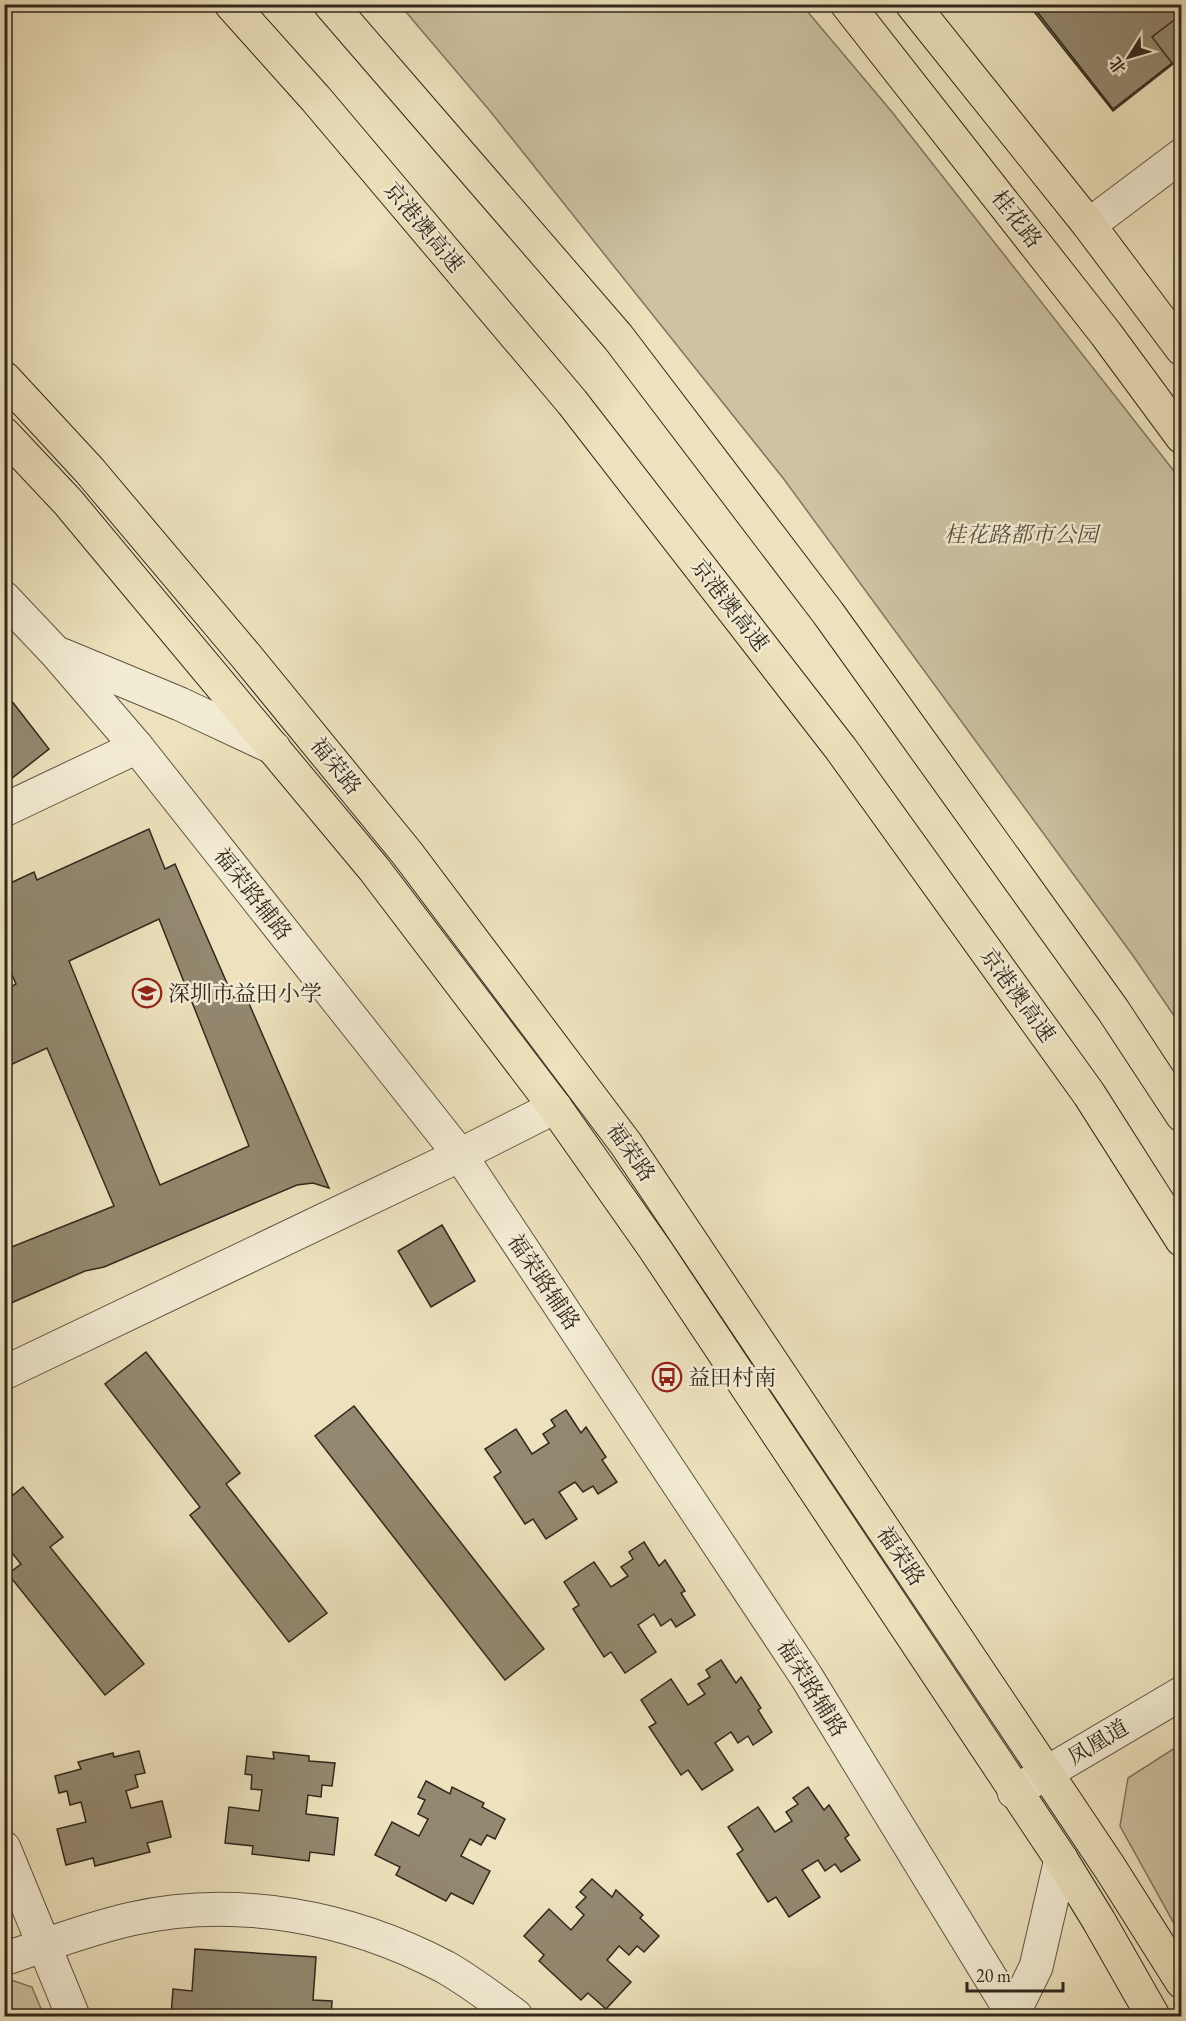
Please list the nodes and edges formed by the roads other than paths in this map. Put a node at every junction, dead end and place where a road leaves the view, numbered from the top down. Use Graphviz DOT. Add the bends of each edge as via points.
graph roads {
  1 [pos="231,4"];
  2 [pos="330,4"];
  3 [pos="847,4"];
  4 [pos="912,4"];
  5 [pos="1182,155"];
  6 [pos="1089,225"];
  7 [pos="1182,349"];
  8 [pos="4,378"];
  9 [pos="4,434"];
  10 [pos="1182,437"];
  11 [pos="4,598"];
  12 [pos="57,654"];
  13 [pos="137,747"];
  14 [pos="274,748"];
  15 [pos="4,810"];
  16 [pos="555,1107"];
  17 [pos="1182,1115"];
  18 [pos="460,1155"];
  19 [pos="1182,1240"];
  20 [pos="4,1373"];
  21 [pos="1182,1693"];
  22 [pos="1047,1773"];
  23 [pos="1014,1792"];
  24 [pos="4,1848"];
  25 [pos="1061,1859"];
  26 [pos="44,1946"];
  27 [pos="4,1959"];
  28 [pos="1182,1982"];
  29 [pos="73,2016"];
  30 [pos="516,2016"];
  31 [pos="1013,2016"];
  32 [pos="1153,2016"];
  1 -- 19 [label="main road, 京港澳高速" via="572,402 841,749 1089,1094"];
  2 -- 17 [label="main road" via="618,337 828,613 1113,1010"];
  3 -- 10 [label="main road, 桂花路"];
  4 -- 6 [label="main road"];
  5 -- 6 [label="street"];
  6 -- 7 [label="main road"];
  8 -- 22 [label="main road, 福荣路" via="120,507 407,853 627,1144"];
  9 -- 14 [label="main road, 福荣路" via="68,502"];
  11 -- 12 [label="street, 福荣路辅路"];
  12 -- 13 [label="street, 福荣路辅路"];
  12 -- 14 [label="street" via="180,704"];
  13 -- 15 [label="street"];
  13 -- 18 [label="street, 福荣路辅路"];
  14 -- 16 [label="main road, 福荣路" via="374,868"];
  16 -- 18 [label="street"];
  16 -- 23 [label="main road, 福荣路" via="667,1268"];
  18 -- 20 [label="street"];
  18 -- 31 [label="street, 福荣路辅路" via="806,1676"];
  21 -- 22 [label="street, 凤凰道"];
  22 -- 23 [label="street, 凤凰道"];
  22 -- 28 [label="main road, 福荣路"];
  23 -- 25 [label="main road, 福荣路"];
  24 -- 26 [label="street"];
  25 -- 31 [label="street" via="1035,1968"];
  25 -- 32 [label="main road, 福荣路"];
  26 -- 27 [label="street"];
  26 -- 29 [label="street"];
  26 -- 30 [label="street" via="133,1918 225,1910 271,1912 362,1931 405,1948 447,1968"];
}
